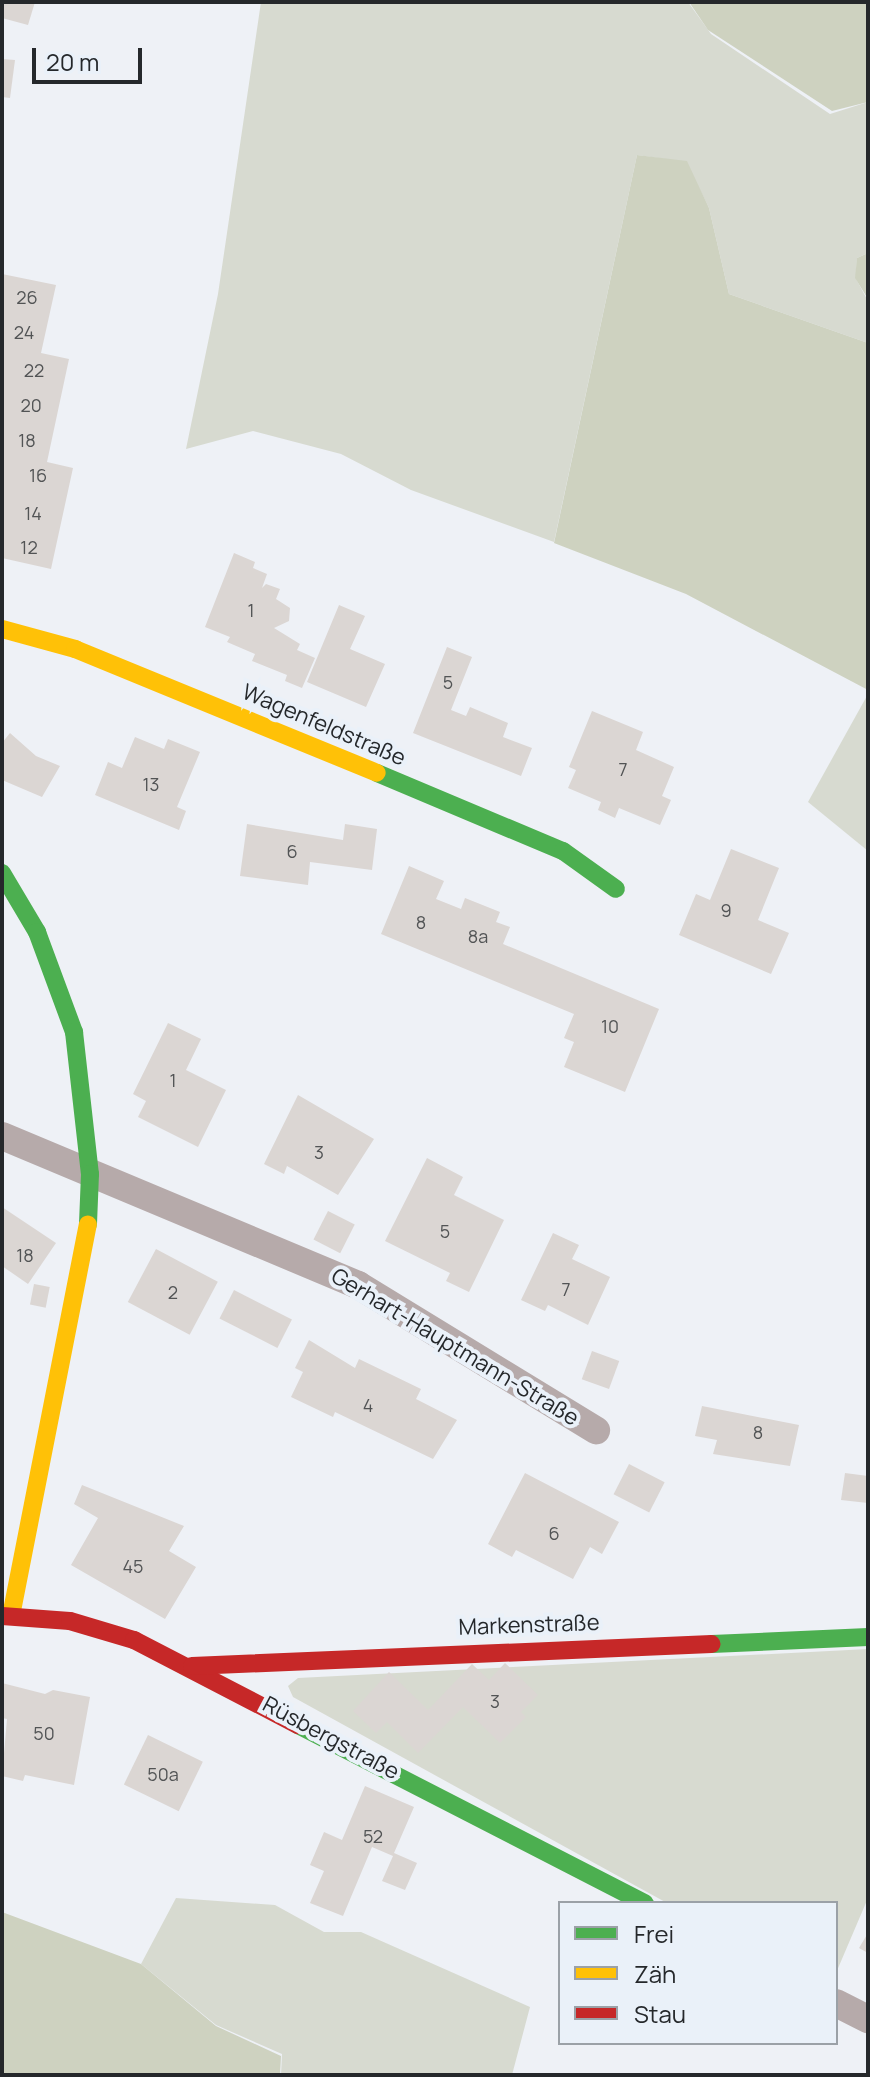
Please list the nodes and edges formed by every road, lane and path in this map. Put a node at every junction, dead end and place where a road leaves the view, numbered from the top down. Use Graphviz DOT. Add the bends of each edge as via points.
graph roads {
  1 [pos="2,629"];
  2 [pos="2,873"];
  3 [pos="616,889"];
  4 [pos="2,1136"];
  5 [pos="90,1174"];
  6 [pos="596,1430"];
  7 [pos="6,1616"];
  8 [pos="868,1637"];
  9 [pos="192,1666"];
  10 [pos="641,1901"];
  11 [pos="838,2004"];
  12 [pos="868,2019"];
  1 -- 3 [label="street, Wagenfeldstraße" via="75,649 563,851"];
  2 -- 5 [label="street" via="37,932 74,1032"];
  4 -- 5 [label="street, Gerhart-Hauptmann-Straße"];
  5 -- 6 [label="street, Gerhart-Hauptmann-Straße" via="261,1240 358,1285"];
  5 -- 7 [label="street" via="88,1232"];
  7 -- 9 [label="street, Rüsbergstraße" via="70,1621 134,1640"];
  8 -- 9 [label="street, Markenstraße"];
  9 -- 10 [label="street, Rüsbergstraße"];
  11 -- 12 [label="street"];
}
